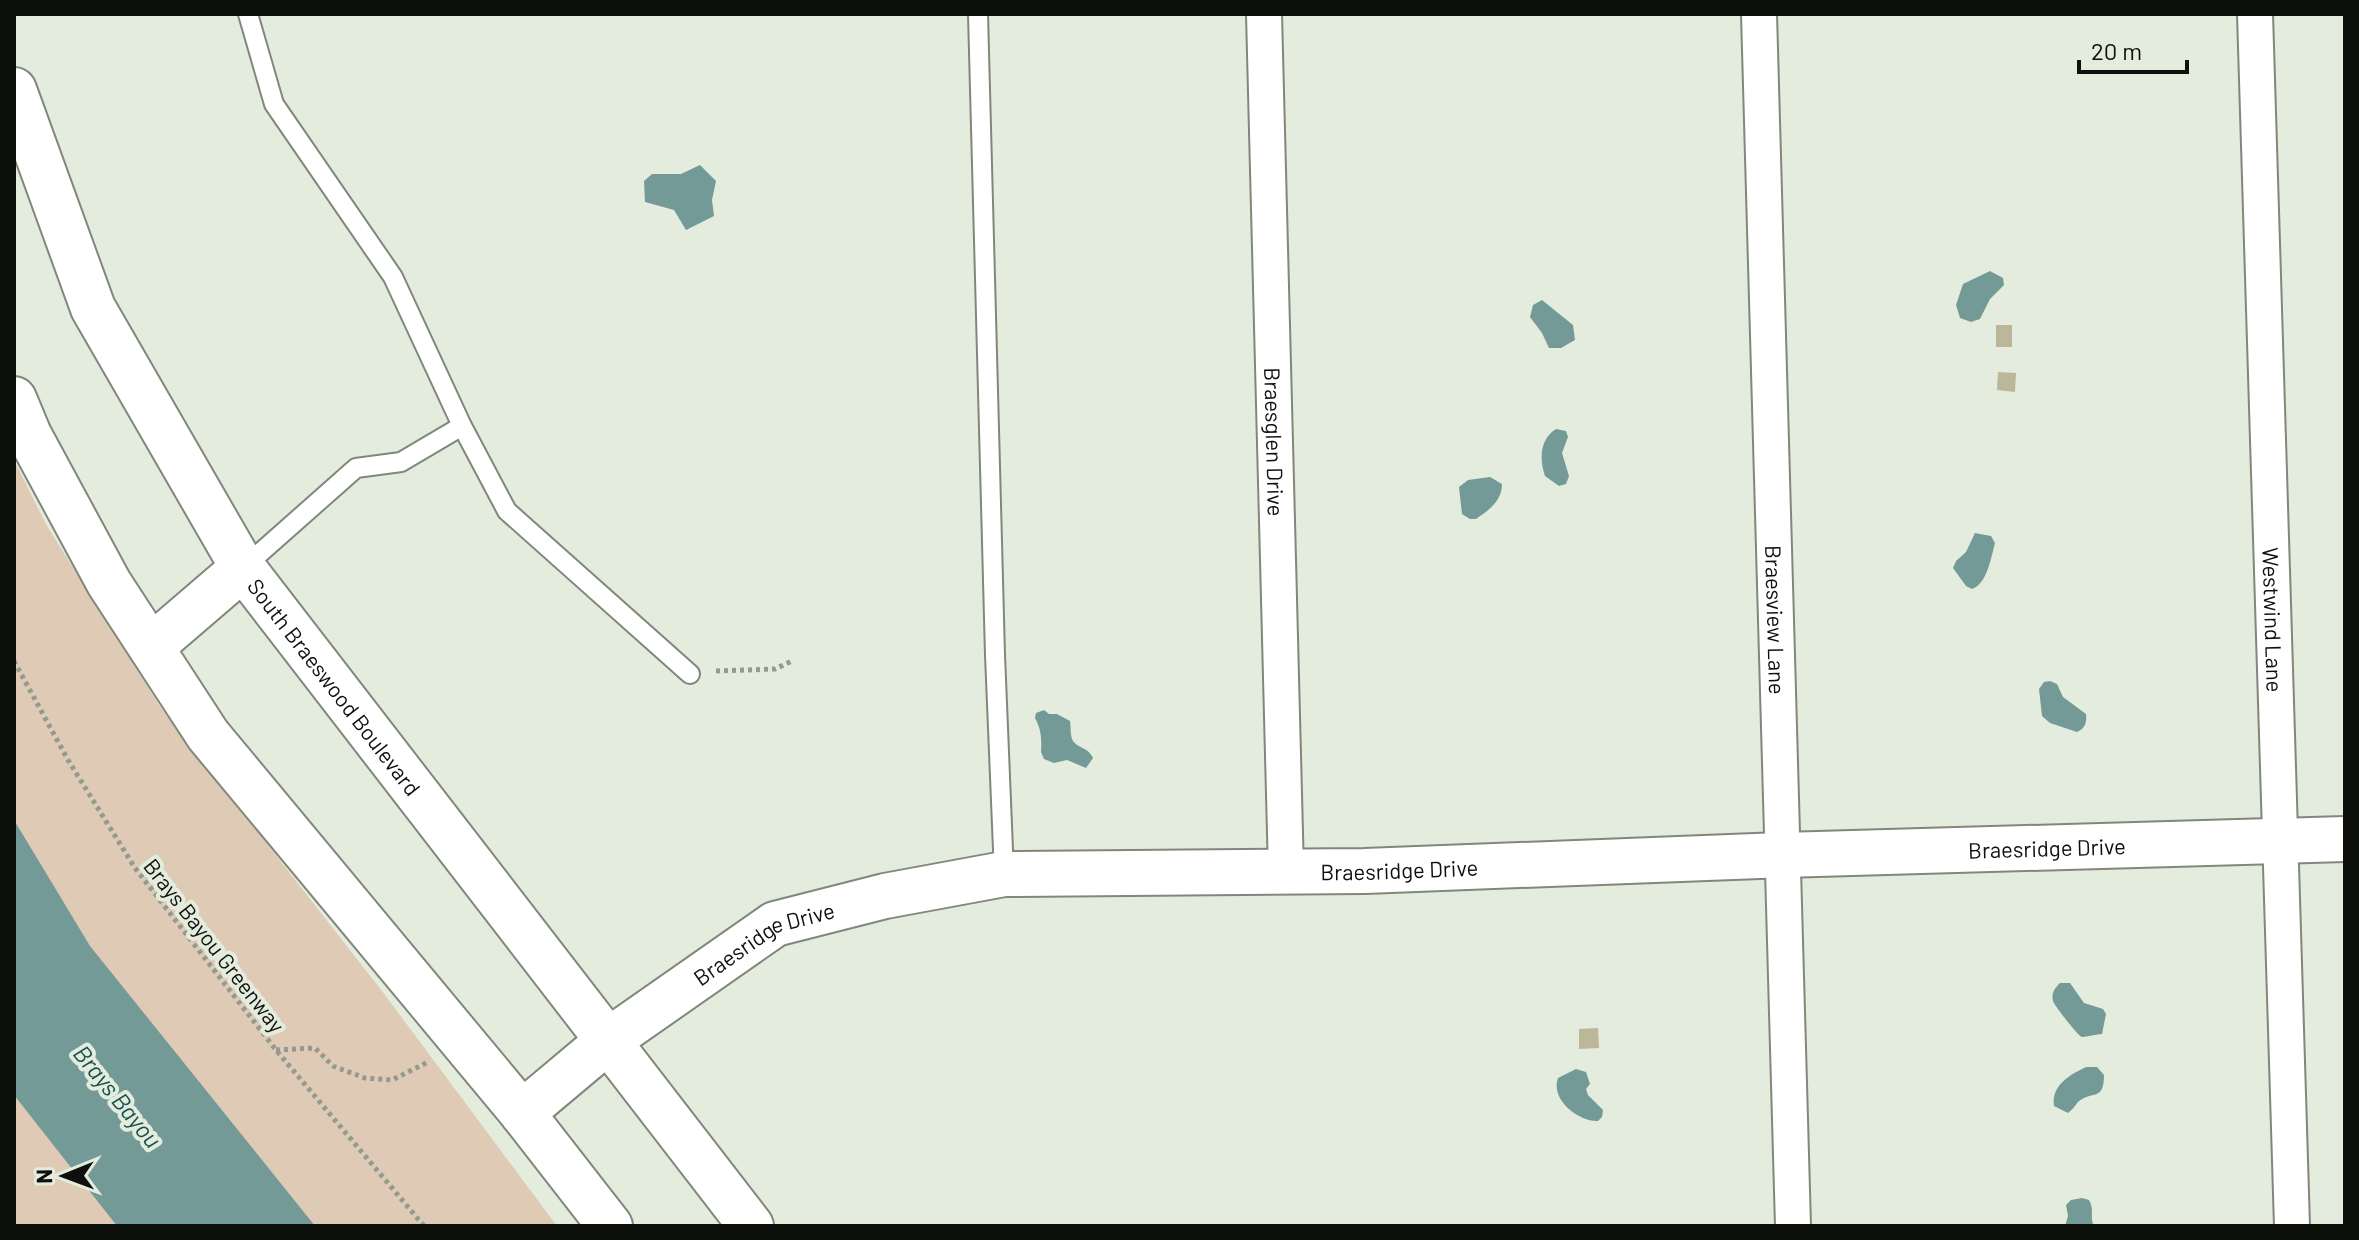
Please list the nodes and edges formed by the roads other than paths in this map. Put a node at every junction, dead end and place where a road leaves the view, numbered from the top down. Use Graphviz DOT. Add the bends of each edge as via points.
graph roads {
  1 [pos="248,14"];
  2 [pos="978,14"];
  3 [pos="1264,14"];
  4 [pos="1759,14"];
  5 [pos="2255,14"];
  6 [pos="14,90"];
  7 [pos="14,399"];
  8 [pos="462,426"];
  9 [pos="243,568"];
  10 [pos="151,647"];
  11 [pos="689,673"];
  12 [pos="2345,839"];
  13 [pos="2280,842"];
  14 [pos="1783,855"];
  15 [pos="1286,872"];
  16 [pos="1004,874"];
  17 [pos="609,1040"];
  18 [pos="522,1113"];
  19 [pos="610,1226"];
  20 [pos="751,1226"];
  21 [pos="1793,1226"];
  22 [pos="2292,1226"];
  1 -- 8 [label="lane" via="274,104 393,277"];
  2 -- 16 [label="lane"];
  3 -- 15 [label="street, Braesglen Drive"];
  4 -- 14 [label="street, Braesview Lane"];
  5 -- 13 [label="street, Westwind Lane"];
  6 -- 9 [label="main road, South Braeswood Boulevard" via="93,308"];
  7 -- 10 [label="main road" via="101,570"];
  8 -- 9 [label="lane" via="401,462 356,468"];
  8 -- 11 [label="lane" via="507,511"];
  9 -- 10 [label="main road"];
  9 -- 17 [label="main road, South Braeswood Boulevard"];
  10 -- 18 [label="main road" via="208,735"];
  12 -- 13 [label="main road, Braesridge Drive"];
  13 -- 14 [label="main road, Braesridge Drive"];
  13 -- 22 [label="street, Westwind Lane"];
  14 -- 15 [label="main road, Braesridge Drive"];
  14 -- 21 [label="street, Braesview Lane"];
  15 -- 16 [label="main road, Braesridge Drive"];
  16 -- 17 [label="main road, Braesridge Drive" via="775,924"];
  17 -- 18 [label="main road, Braesridge Drive"];
  17 -- 20 [label="main road, South Braeswood Boulevard"];
  18 -- 19 [label="main road"];
}
